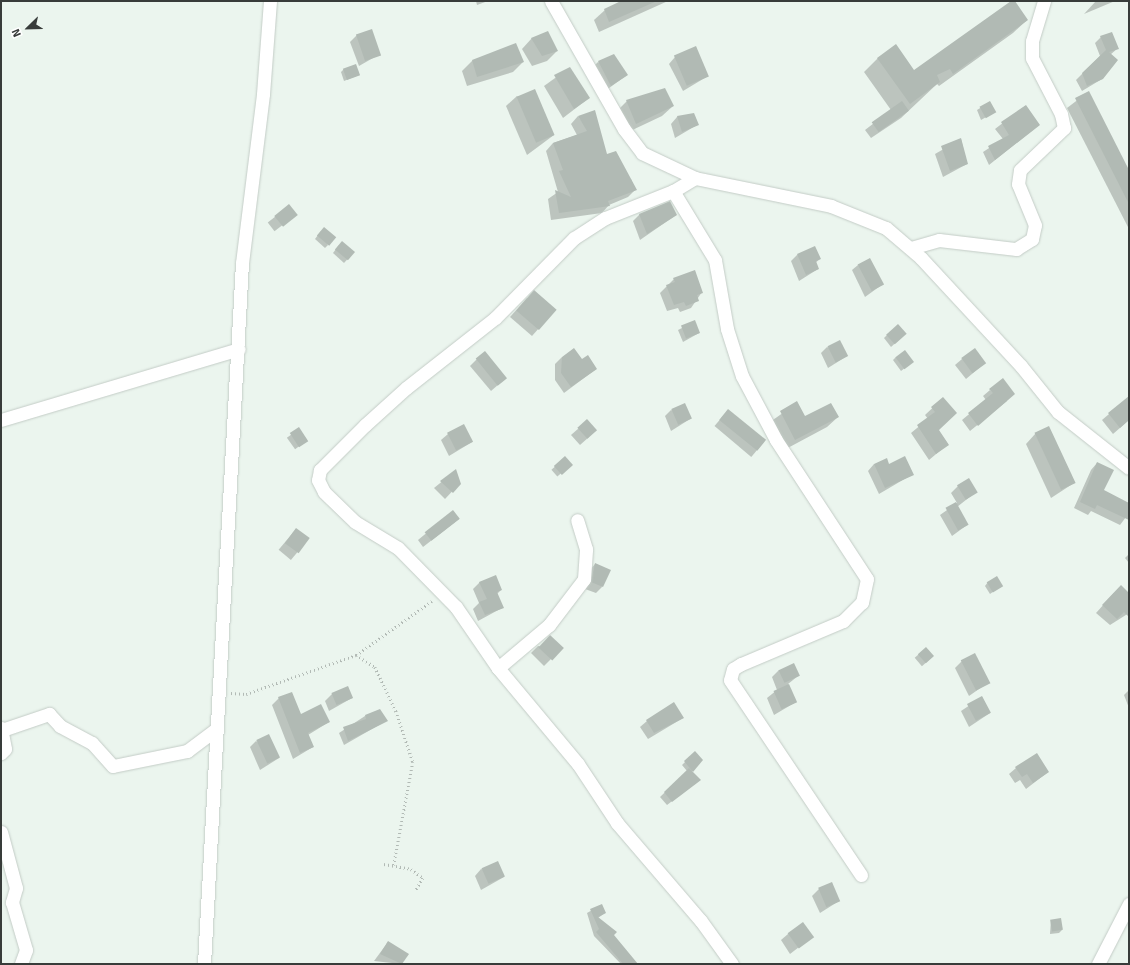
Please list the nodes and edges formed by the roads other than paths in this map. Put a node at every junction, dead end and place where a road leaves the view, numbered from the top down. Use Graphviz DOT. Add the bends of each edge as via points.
graph roads {
  1 [pos="270,1"];
  2 [pos="551,1"];
  3 [pos="1044,1"];
  4 [pos="695,178"];
  5 [pos="673,191"];
  6 [pos="911,248"];
  7 [pos="239,349"];
  8 [pos="1,420"];
  9 [pos="1129,468"];
  10 [pos="577,520"];
  11 [pos="498,668"];
  12 [pos="1,728"];
  13 [pos="215,730"];
  14 [pos="1,753"];
  15 [pos="1,832"];
  16 [pos="861,875"];
  17 [pos="1129,904"];
  18 [pos="21,964"];
  19 [pos="204,964"];
  20 [pos="732,964"];
  21 [pos="1098,964"];
  1 -- 7 [label="street" via="263,94 245,228"];
  2 -- 4 [label="street" via="634,145 653,161"];
  3 -- 6 [label="street" via="1032,40 1032,58 1061,114 1064,128 1020,170 1020,192 1035,225 1032,239 1016,249 939,240"];
  4 -- 5 [label="street"];
  4 -- 6 [label="street" via="854,212 886,228"];
  5 -- 11 [label="street" via="605,218 574,238 495,318 406,388 320,470 318,480 324,492 355,522 398,548 442,592"];
  5 -- 16 [label="street" via="715,260 727,329 742,376 776,440 867,579 862,602 843,621 741,664 733,669 730,680"];
  6 -- 9 [label="street" via="1021,366 1058,412"];
  7 -- 8 [label="street"];
  7 -- 13 [label="street"];
  10 -- 11 [label="street" via="586,549 584,579 549,625"];
  11 -- 20 [label="street" via="578,764 617,823 701,921"];
  12 -- 13 [label="street" via="49,714 60,726 92,743 113,766 187,752"];
  12 -- 14 [label="street" via="5,749"];
  13 -- 19 [label="street"];
  15 -- 18 [label="street" via="16,888 12,902 26,950"];
  17 -- 21 [label="street"];
}
